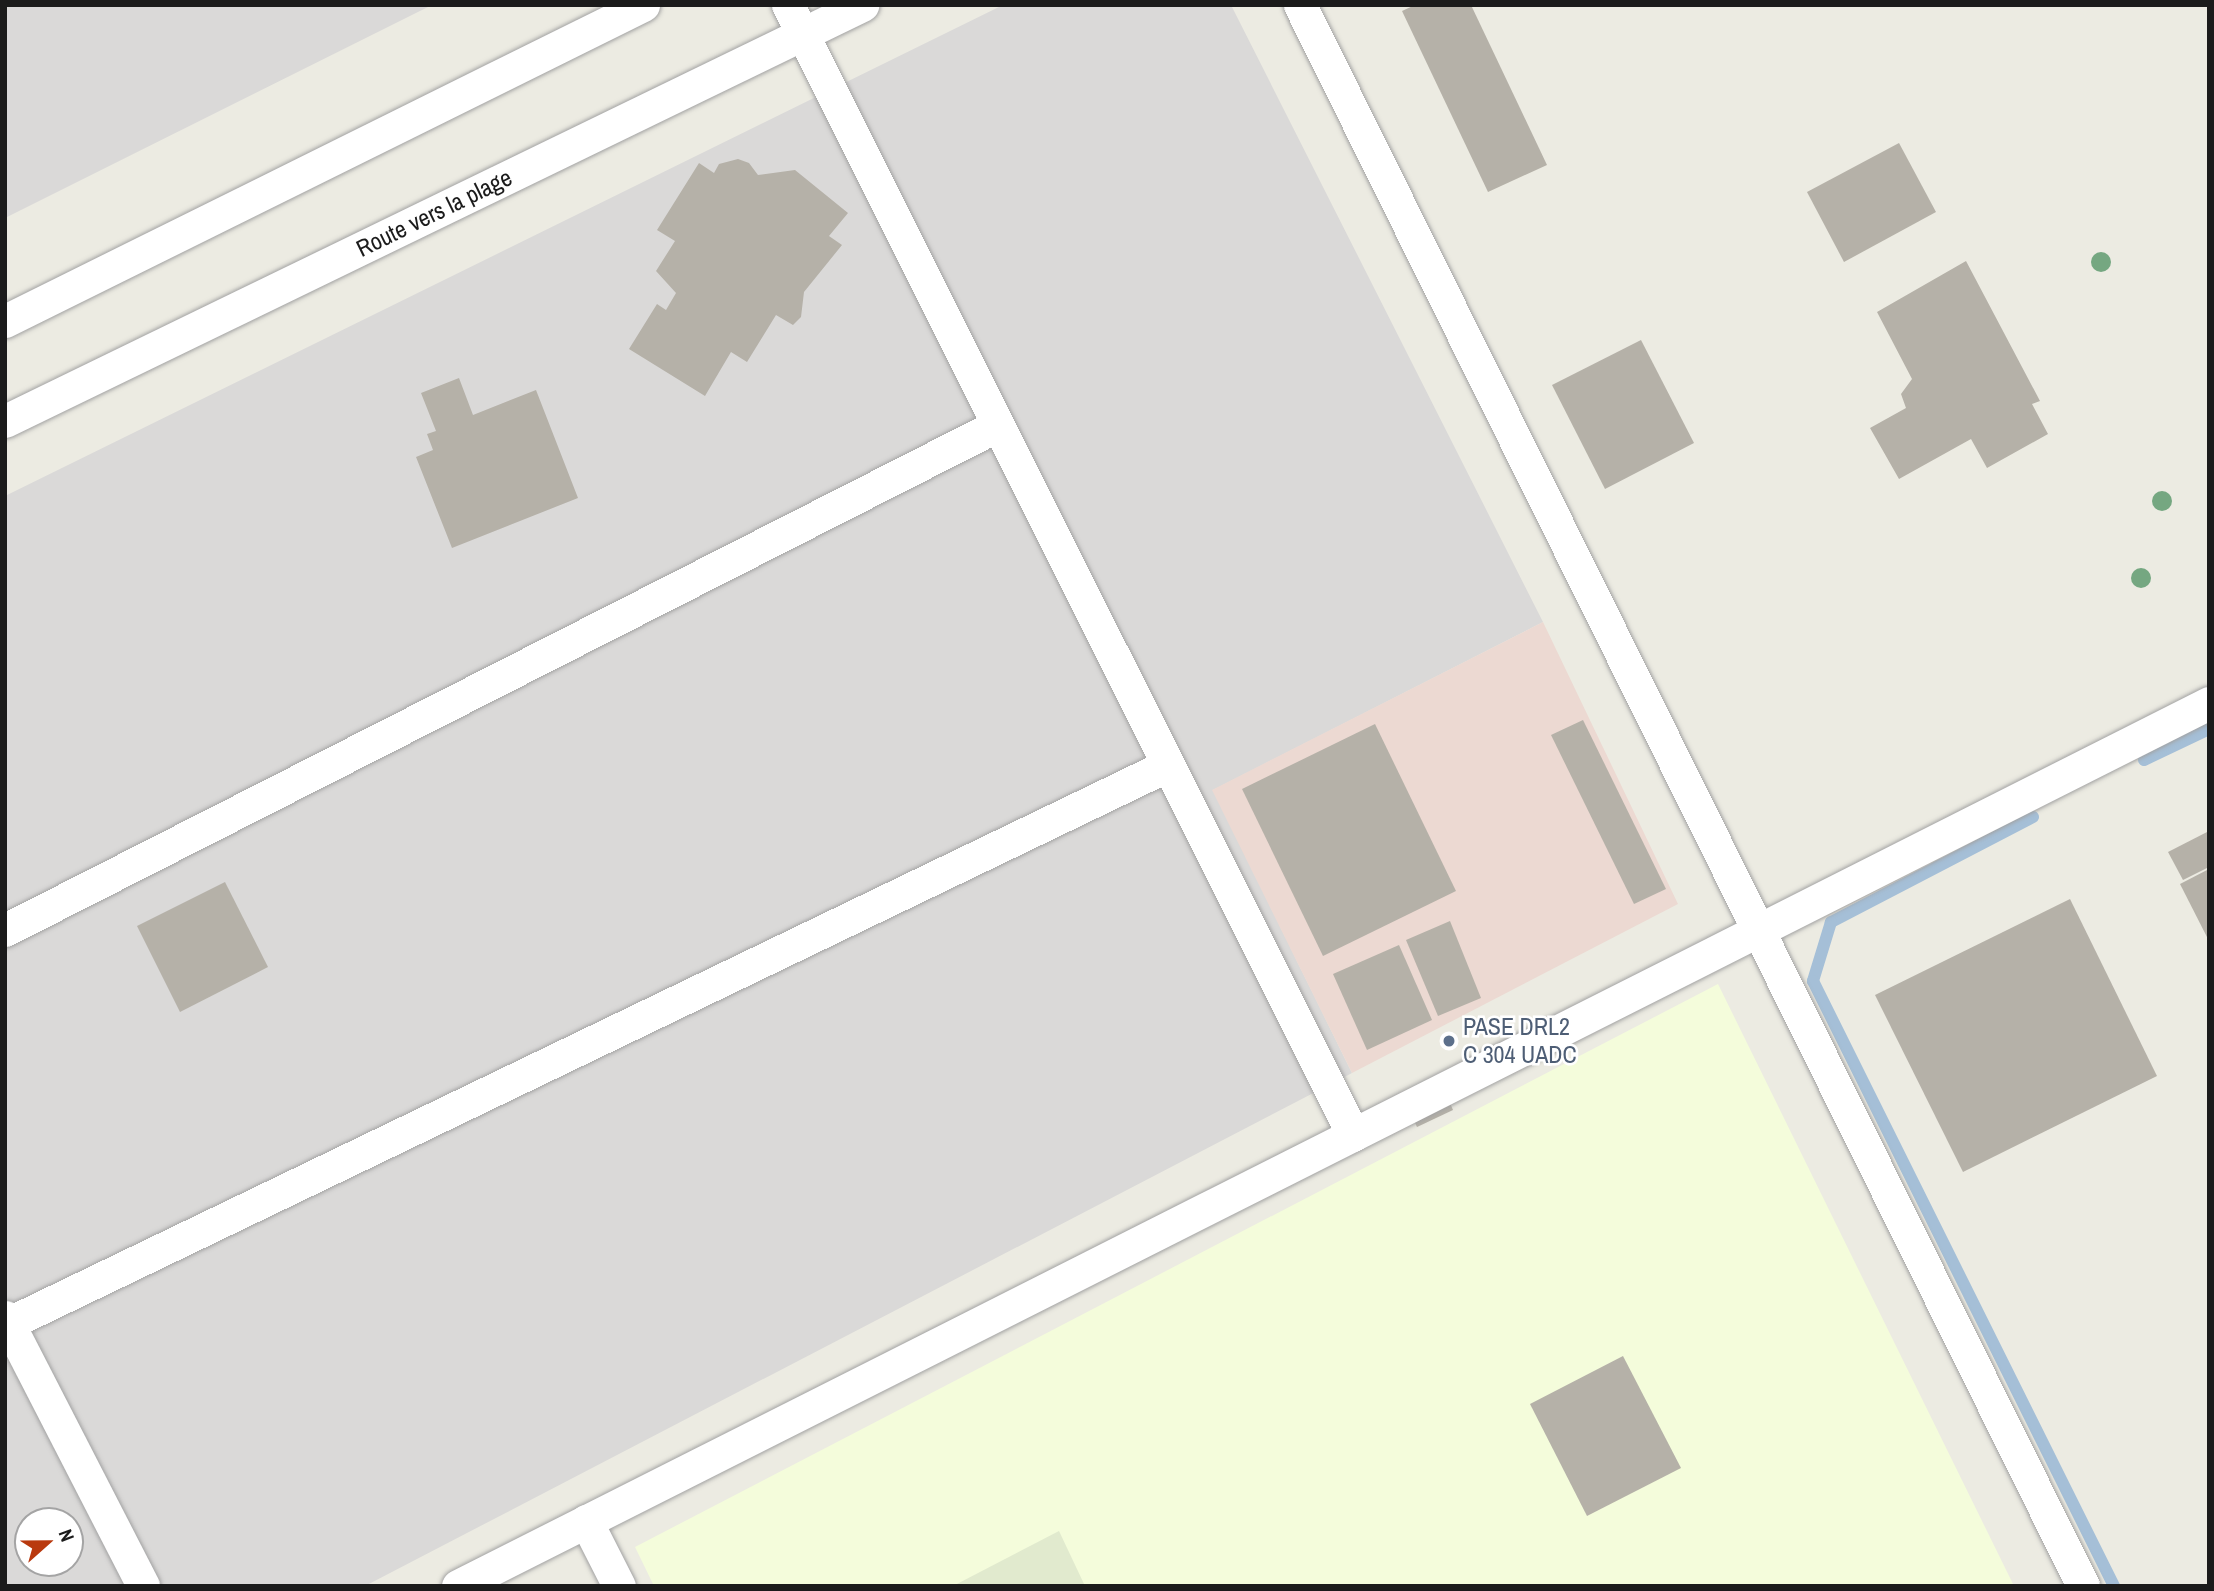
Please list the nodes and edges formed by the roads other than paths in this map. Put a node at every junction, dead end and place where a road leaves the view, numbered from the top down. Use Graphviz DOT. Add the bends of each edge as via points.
graph roads {
  1 [pos="643,5"];
  2 [pos="862,5"];
  3 [pos="1300,5"];
  4 [pos="795,20"];
  5 [pos="5,321"];
  6 [pos="5,421"];
  7 [pos="999,425"];
  8 [pos="2209,703"];
  9 [pos="1168,765"];
  10 [pos="5,930"];
  11 [pos="1759,930"];
  12 [pos="1353,1135"];
  13 [pos="6,1321"];
  14 [pos="586,1521"];
  15 [pos="142,1586"];
  16 [pos="458,1586"];
  17 [pos="619,1586"];
  18 [pos="2083,1586"];
  1 -- 5 [label="street"];
  2 -- 4 [label="street, Route vers la plage"];
  3 -- 11 [label="street"];
  4 -- 6 [label="street, Route vers la plage"];
  4 -- 7 [label="street"];
  7 -- 9 [label="street"];
  7 -- 10 [label="street"];
  8 -- 11 [label="street"];
  9 -- 12 [label="street"];
  9 -- 13 [label="street"];
  11 -- 12 [label="street"];
  11 -- 18 [label="street"];
  12 -- 14 [label="street"];
  13 -- 15 [label="street"];
  14 -- 16 [label="street"];
  14 -- 17 [label="street"];
}
